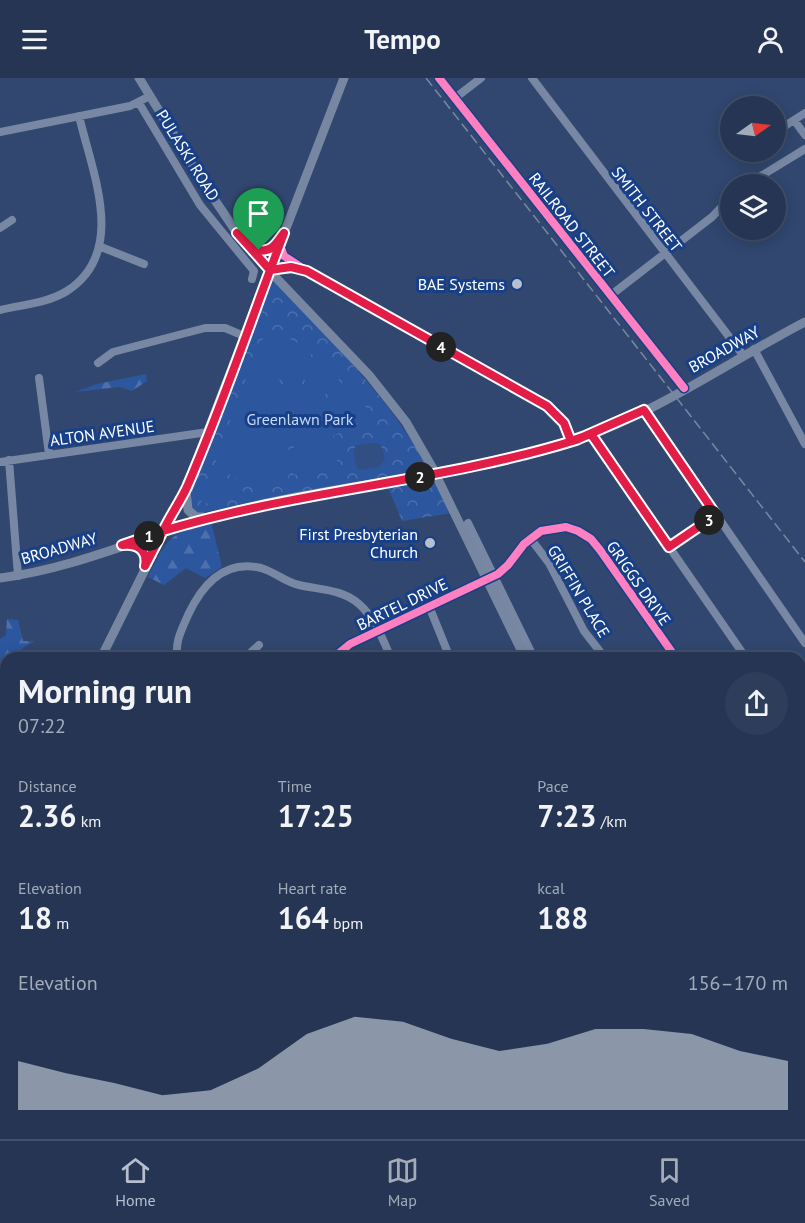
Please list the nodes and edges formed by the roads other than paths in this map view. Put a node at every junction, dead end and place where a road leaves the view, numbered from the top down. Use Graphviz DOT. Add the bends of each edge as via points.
graph roads {
  1 [pos="139,78"];
  2 [pos="344,78"];
  3 [pos="439,78"];
  4 [pos="481,78"];
  5 [pos="532,78"];
  6 [pos="150,96"];
  7 [pos="455,98"];
  8 [pos="139,103"];
  9 [pos="805,113"];
  10 [pos="79,116"];
  11 [pos="794,120"];
  12 [pos="786,125"];
  13 [pos="0,132"];
  14 [pos="805,135"];
  15 [pos="805,149"];
  16 [pos="764,174"];
  17 [pos="720,209"];
  18 [pos="12,220"];
  19 [pos="0,228"];
  20 [pos="237,233"];
  21 [pos="284,233"];
  22 [pos="280,245"];
  23 [pos="101,247"];
  24 [pos="664,252"];
  25 [pos="144,264"];
  26 [pos="270,270"];
  27 [pos="307,271"];
  28 [pos="252,279"];
  29 [pos="611,295"];
  30 [pos="0,310"];
  31 [pos="805,322"];
  32 [pos="244,336"];
  33 [pos="754,349"];
  34 [pos="743,355"];
  35 [pos="98,363"];
  36 [pos="39,378"];
  37 [pos="684,388"];
  38 [pos="644,410"];
  39 [pos="208,432"];
  40 [pos="591,434"];
  41 [pos="571,441"];
  42 [pos="805,444"];
  43 [pos="49,454"];
  44 [pos="9,460"];
  45 [pos="0,462"];
  46 [pos="435,474"];
  47 [pos="187,485"];
  48 [pos="716,515"];
  49 [pos="214,516"];
  50 [pos="468,523"];
  51 [pos="163,531"];
  52 [pos="530,538"];
  53 [pos="122,545"];
  54 [pos="669,547"];
  55 [pos="145,566"];
  56 [pos="18,576"];
  57 [pos="490,577"];
  58 [pos="0,578"];
  59 [pos="429,606"];
  60 [pos="378,631"];
  61 [pos="805,644"];
  62 [pos="259,645"];
  63 [pos="104,652"];
  64 [pos="178,652"];
  65 [pos="251,652"];
  66 [pos="340,652"];
  67 [pos="389,652"];
  68 [pos="448,652"];
  69 [pos="522,652"];
  70 [pos="531,652"];
  71 [pos="600,652"];
  72 [pos="672,652"];
  73 [pos="742,652"];
  1 -- 6 [label="main road"];
  2 -- 21 [label="main road"];
  3 -- 7 [label="street, RAILROAD STREET"];
  4 -- 7 [label="street"];
  5 -- 24 [label="street, SMITH STREET"];
  6 -- 8 [label="street"];
  6 -- 20 [label="main road"];
  7 -- 29 [label="street, RAILROAD STREET"];
  8 -- 10 [label="street"];
  8 -- 28 [label="street, PULASKI ROAD" via="200,205 254,271"];
  9 -- 11 [label="street"];
  10 -- 13 [label="street"];
  10 -- 23 [label="street" via="103,219"];
  11 -- 12 [label="street"];
  11 -- 14 [label="street"];
  15 -- 16 [label="street"];
  17 -- 24 [label="street"];
  18 -- 19 [label="street"];
  20 -- 21 [label="main road" via="253,247 266,251"];
  20 -- 26 [label="main road"];
  21 -- 22 [label="main road"];
  22 -- 26 [label="main road"];
  22 -- 27 [label="street" via="284,255"];
  23 -- 25 [label="street"];
  23 -- 30 [label="street" via="66,291"];
  24 -- 29 [label="street"];
  24 -- 34 [label="street, SMITH STREET"];
  26 -- 27 [label="street" via="291,267"];
  26 -- 32 [label="main road"];
  26 -- 46 [label="main road" via="382,389"];
  27 -- 41 [label="street" via="547,406 564,423"];
  29 -- 37 [label="street, RAILROAD STREET"];
  31 -- 33 [label="main road, BROADWAY"];
  32 -- 35 [label="street" via="225,328 205,328 113,352"];
  32 -- 39 [label="main road"];
  33 -- 34 [label="main road, BROADWAY"];
  33 -- 42 [label="street"];
  34 -- 37 [label="main road, BROADWAY"];
  36 -- 43 [label="street"];
  37 -- 38 [label="main road, BROADWAY"];
  38 -- 40 [label="main road, BROADWAY"];
  38 -- 48 [label="street"];
  39 -- 43 [label="street, ALTON AVENUE"];
  39 -- 47 [label="main road"];
  40 -- 41 [label="main road, BROADWAY"];
  40 -- 54 [label="street"];
  41 -- 46 [label="main road, BROADWAY"];
  43 -- 44 [label="street, ALTON AVENUE"];
  44 -- 45 [label="street, ALTON AVENUE"];
  44 -- 56 [label="street"];
  46 -- 49 [label="main road, BROADWAY"];
  46 -- 57 [label="main road"];
  47 -- 49 [label="main road" via="188,511 196,517"];
  47 -- 51 [label="main road"];
  48 -- 54 [label="street"];
  48 -- 61 [label="street"];
  49 -- 51 [label="main road, BROADWAY"];
  50 -- 57 [label="street"];
  51 -- 53 [label="main road, BROADWAY"];
  51 -- 55 [label="main road"];
  52 -- 57 [label="street, GRIGGS DRIVE" via="508,565"];
  52 -- 71 [label="street, GRIFFIN PLACE" via="549,563 584,632"];
  52 -- 72 [label="street, GRIGGS DRIVE" via="552,527 566,527 591,539"];
  53 -- 55 [label="main road" via="142,550"];
  53 -- 56 [label="main road, BROADWAY"];
  54 -- 73 [label="street"];
  55 -- 63 [label="main road"];
  56 -- 58 [label="main road, BROADWAY"];
  57 -- 59 [label="street, BARTEL DRIVE"];
  57 -- 69 [label="main road"];
  57 -- 70 [label="street"];
  59 -- 60 [label="street, BARTEL DRIVE"];
  59 -- 68 [label="street"];
  60 -- 64 [label="street" via="368,613 348,596 291,583 260,568 245,567 219,573 201,589 180,634"];
  60 -- 66 [label="street, BARTEL DRIVE"];
  60 -- 67 [label="street"];
  62 -- 65 [label="street"];
}
